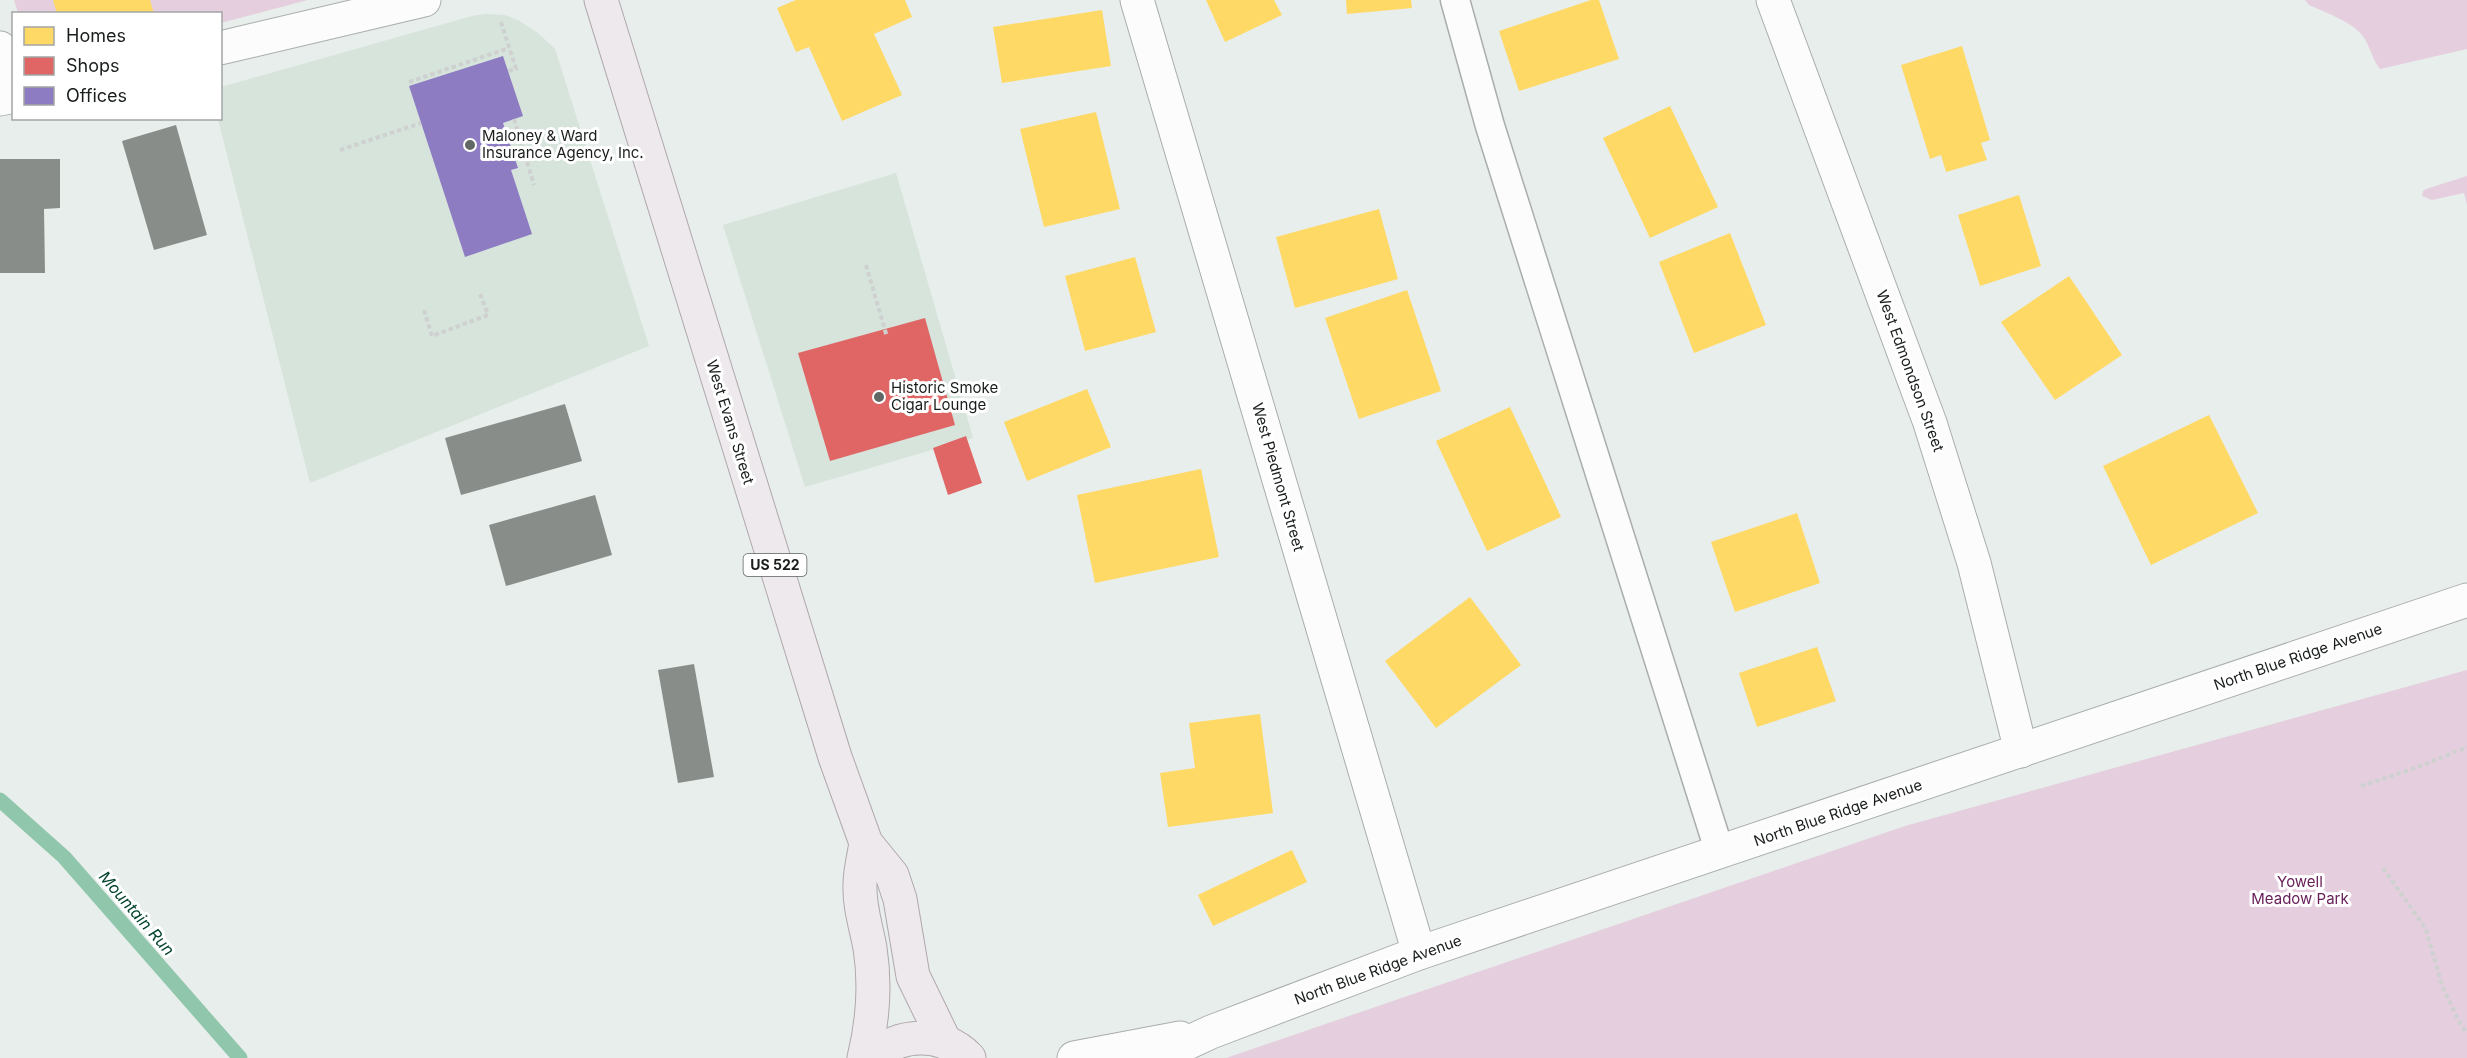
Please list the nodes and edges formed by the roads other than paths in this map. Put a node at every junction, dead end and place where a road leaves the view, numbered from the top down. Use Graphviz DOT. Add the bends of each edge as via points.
graph roads {
  1 [pos="424,0"];
  2 [pos="601,0"];
  3 [pos="1137,0"];
  4 [pos="1455,0"];
  5 [pos="1773,0"];
  6 [pos="0,48"];
  7 [pos="222,48"];
  8 [pos="12,84"];
  9 [pos="2467,600"];
  10 [pos="2021,751"];
  11 [pos="866,843"];
  12 [pos="1720,853"];
  13 [pos="1419,953"];
  14 [pos="1211,1032"];
  15 [pos="957,1050"];
  16 [pos="864,1058"];
  17 [pos="872,1058"];
  18 [pos="1074,1058"];
  19 [pos="1155,1058"];
  1 -- 7 [label="street"];
  2 -- 11 [label="main road, West Evans Street / US 522" via="831,746"];
  3 -- 13 [label="street, West Piedmont Street"];
  4 -- 12 [label="lane" via="1490,126"];
  5 -- 10 [label="street, West Edmondson Street" via="1930,423 1974,563"];
  6 -- 8 [label="street"];
  9 -- 10 [label="street, North Blue Ridge Avenue"];
  10 -- 12 [label="street, North Blue Ridge Avenue"];
  11 -- 15 [label="main road, West Evans Street / US 522" via="892,875 913,976"];
  11 -- 16 [label="main road, West Evans Street / US 522" via="860,906 874,994 872,1029"];
  12 -- 13 [label="street, North Blue Ridge Avenue"];
  13 -- 14 [label="street, North Blue Ridge Avenue"];
  14 -- 18 [label="street, North Blue Ridge Avenue"];
  14 -- 19 [label="street, North Blue Ridge Avenue"];
  15 -- 17 [label="main road" via="920,1038 906,1039"];
}
